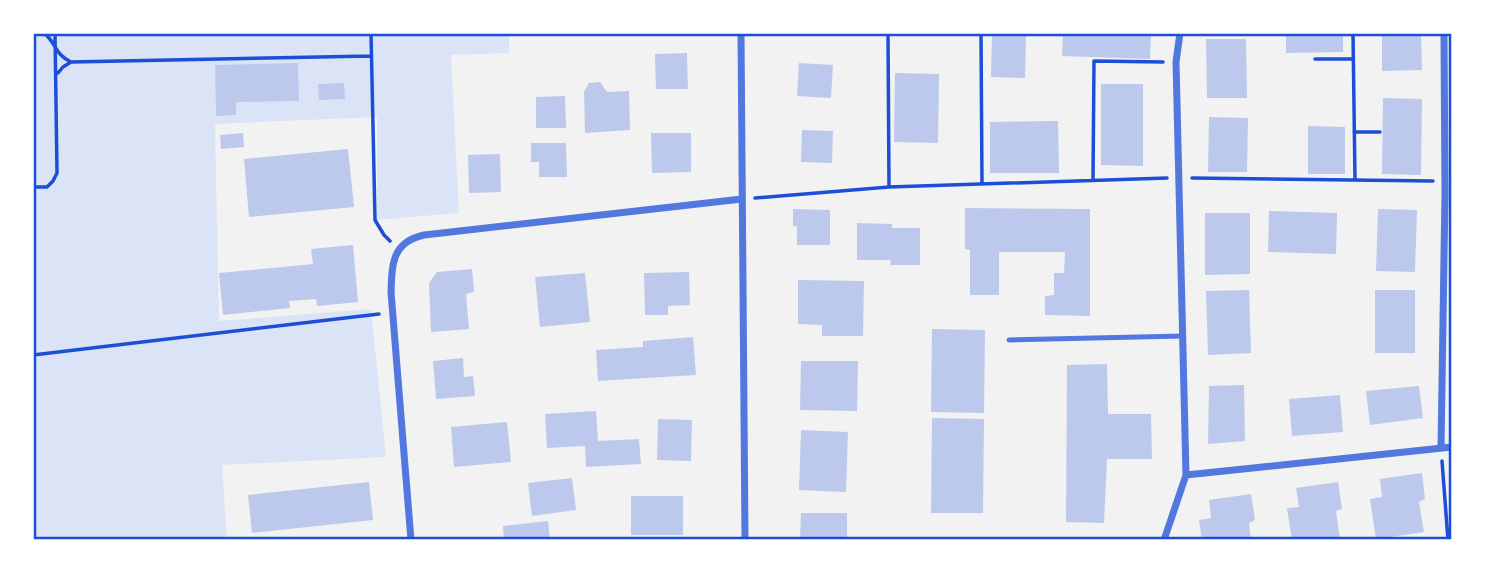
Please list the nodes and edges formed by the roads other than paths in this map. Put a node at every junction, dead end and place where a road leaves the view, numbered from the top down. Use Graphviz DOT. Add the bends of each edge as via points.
graph roads {
  1 [pos="741,33"];
  2 [pos="1180,33"];
  3 [pos="1444,33"];
  4 [pos="743,199"];
  5 [pos="1183,336"];
  6 [pos="1009,340"];
  7 [pos="1452,447"];
  8 [pos="1441,449"];
  9 [pos="1186,475"];
  10 [pos="411,540"];
  11 [pos="745,540"];
  12 [pos="1164,540"];
  1 -- 4 [label="street"];
  2 -- 5 [label="street" via="1176,62"];
  3 -- 8 [label="street"];
  4 -- 10 [label="street" via="424,235 403,243 391,275"];
  4 -- 11 [label="street"];
  5 -- 6 [label="lane"];
  5 -- 9 [label="street"];
  7 -- 8 [label="street"];
  8 -- 9 [label="street"];
  9 -- 12 [label="street"];
}
